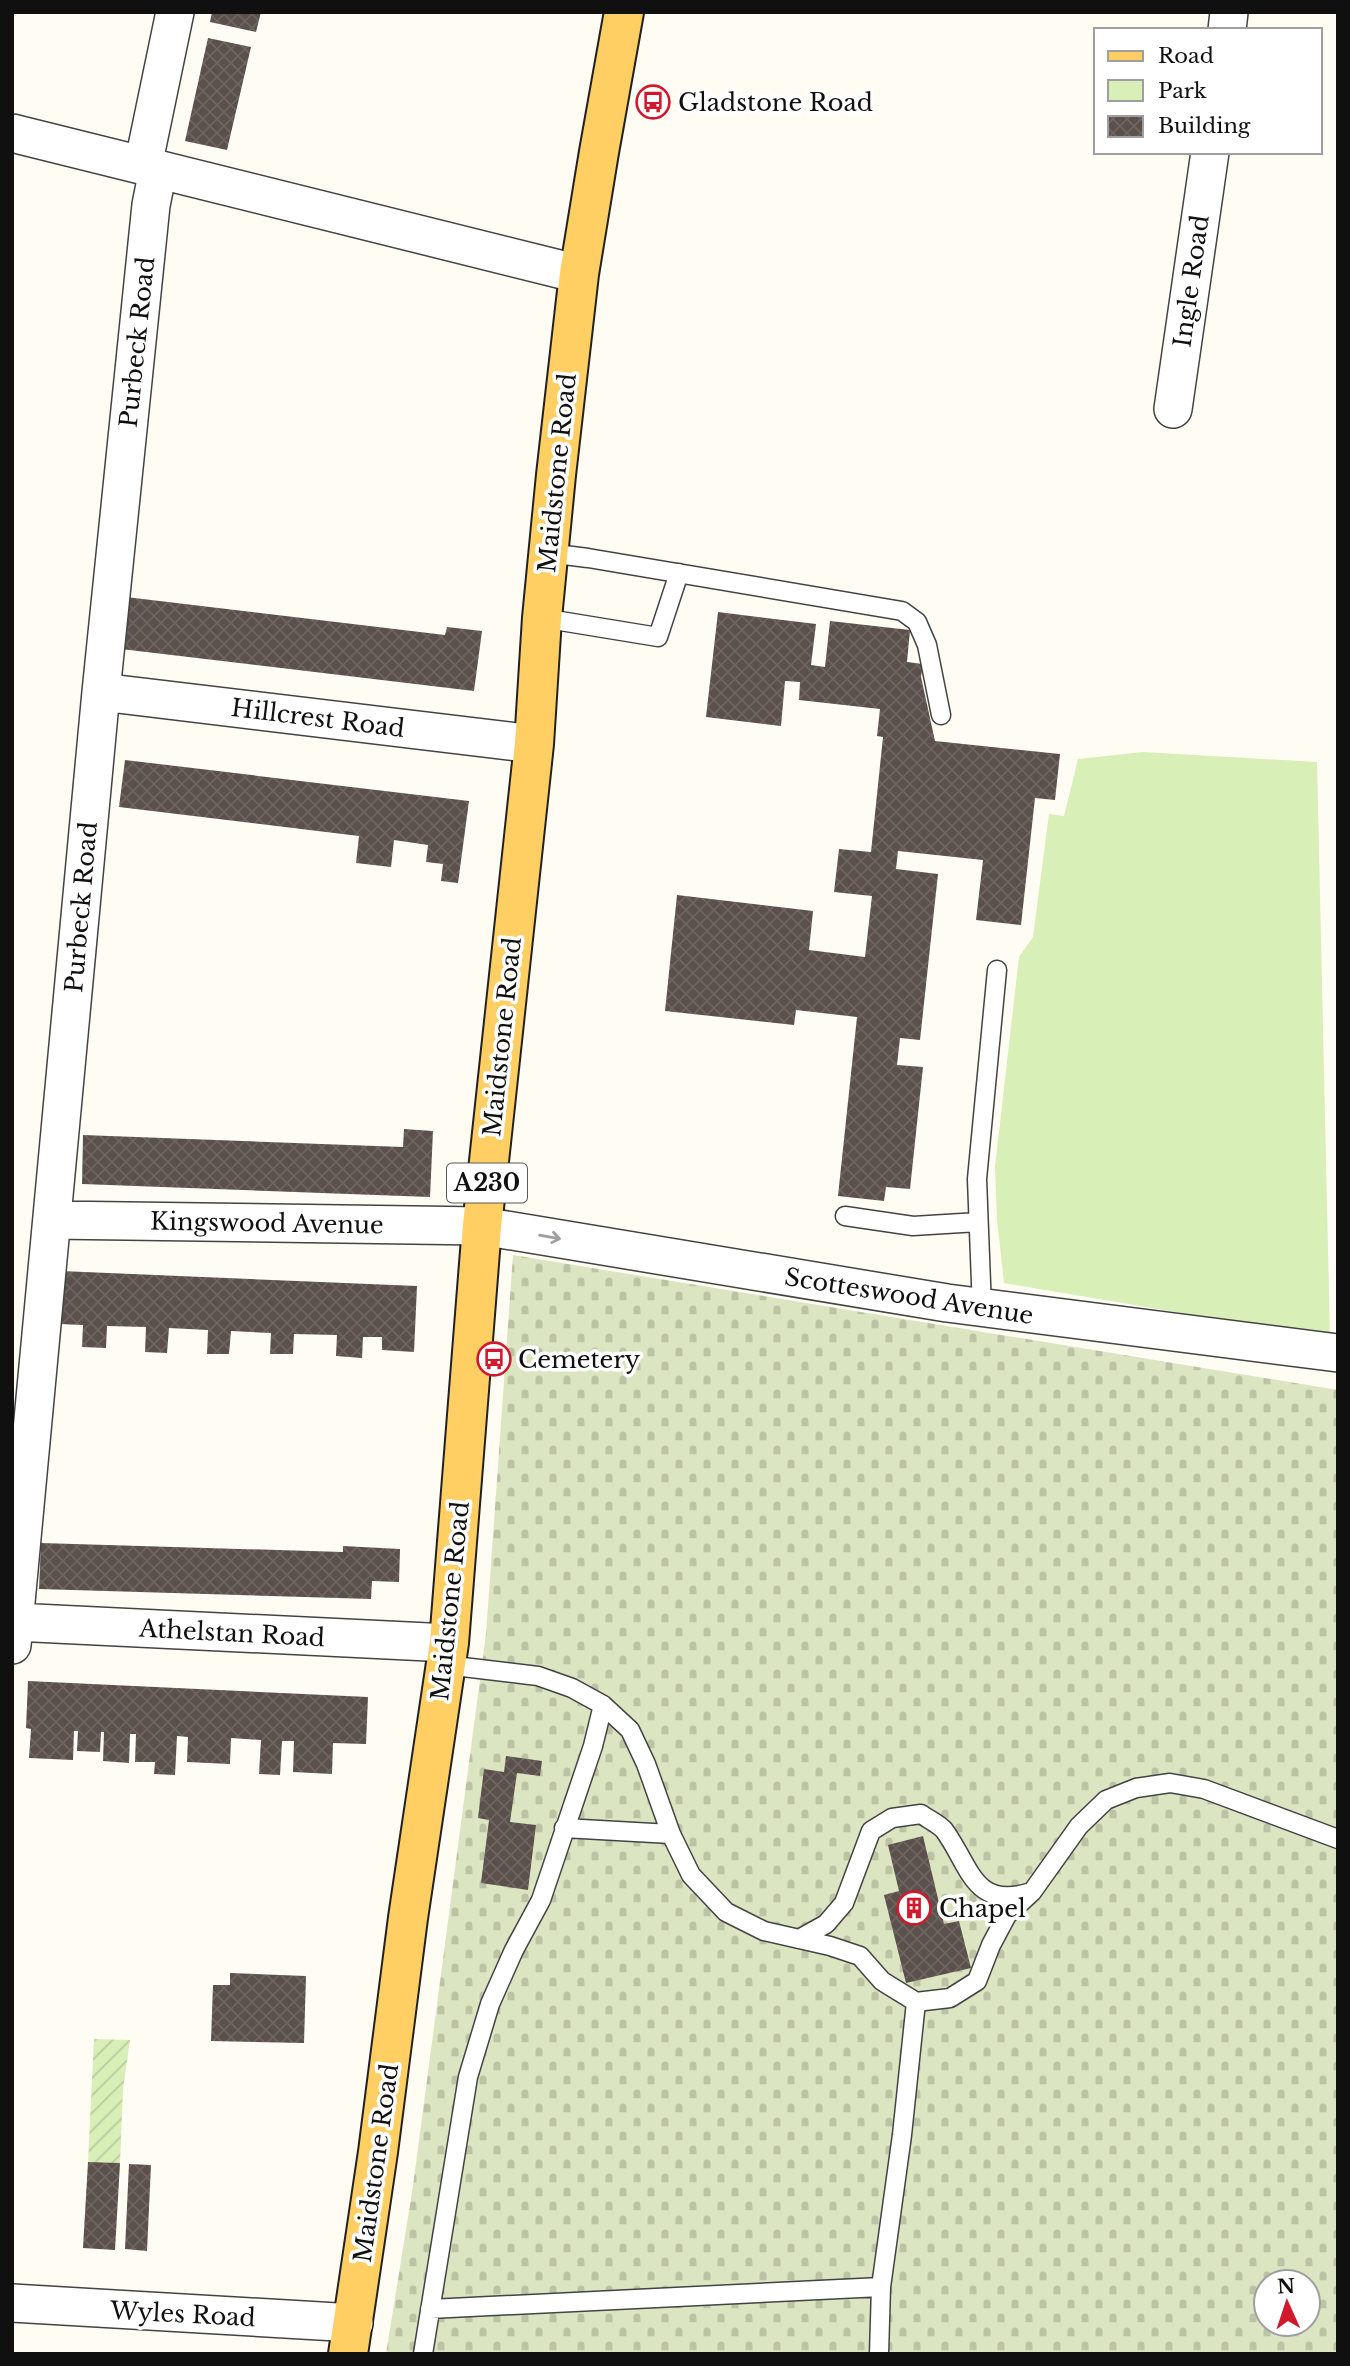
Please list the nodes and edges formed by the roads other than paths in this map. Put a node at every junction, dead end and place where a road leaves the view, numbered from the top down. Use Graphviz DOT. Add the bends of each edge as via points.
graph roads {
  1 [pos="175,12"];
  2 [pos="624,12"];
  3 [pos="12,133"];
  4 [pos="1210,154"];
  5 [pos="151,168"];
  6 [pos="579,274"];
  7 [pos="1173,409"];
  8 [pos="548,554"];
  9 [pos="679,573"];
  10 [pos="542,618"];
  11 [pos="101,692"];
  12 [pos="941,715"];
  13 [pos="534,744"];
  14 [pos="997,970"];
  15 [pos="845,1216"];
  16 [pos="52,1220"];
  17 [pos="978,1222"];
  18 [pos="482,1226"];
  19 [pos="964,1306"];
  20 [pos="1338,1353"];
  21 [pos="13,1633"];
  22 [pos="447,1654"];
  23 [pos="603,1705"];
  24 [pos="564,1828"];
  25 [pos="671,1834"];
  26 [pos="1338,1839"];
  27 [pos="1032,1892"];
  28 [pos="799,1939"];
  29 [pos="916,2002"];
  30 [pos="881,2287"];
  31 [pos="12,2303"];
  32 [pos="430,2308"];
  33 [pos="351,2339"];
  34 [pos="423,2354"];
  35 [pos="879,2354"];
  1 -- 5 [label="street, Purbeck Road"];
  2 -- 6 [label="main road, Maidstone Road / A230"];
  3 -- 5 [label="street"];
  4 -- 7 [label="street, Ingle Road"];
  5 -- 6 [label="street"];
  5 -- 11 [label="street, Purbeck Road" via="151,205"];
  6 -- 8 [label="main road, Maidstone Road / A230"];
  8 -- 9 [label="lane"];
  8 -- 10 [label="main road, Maidstone Road / A230"];
  9 -- 10 [label="lane" via="658,637"];
  9 -- 12 [label="lane" via="902,611 917,622 927,645"];
  10 -- 13 [label="main road, Maidstone Road / A230"];
  11 -- 13 [label="street, Hillcrest Road"];
  11 -- 16 [label="street, Purbeck Road"];
  13 -- 18 [label="main road, Maidstone Road / A230"];
  14 -- 17 [label="lane" via="977,1179"];
  15 -- 17 [label="lane" via="913,1226"];
  16 -- 18 [label="street, Kingswood Avenue"];
  16 -- 21 [label="street, Purbeck Road"];
  17 -- 19 [label="lane"];
  18 -- 19 [label="street, Scotteswood Avenue, one-way"];
  18 -- 22 [label="main road, Maidstone Road / A230"];
  19 -- 20 [label="street, Scotteswood Avenue"];
  21 -- 22 [label="street, Athelstan Road"];
  22 -- 23 [label="lane" via="538,1676"];
  22 -- 33 [label="main road, Maidstone Road / A230"];
  23 -- 24 [label="lane"];
  23 -- 25 [label="lane" via="630,1730"];
  24 -- 25 [label="lane"];
  24 -- 32 [label="lane" via="541,1900 490,2004 468,2077"];
  25 -- 28 [label="lane" via="691,1875 726,1912 764,1931"];
  26 -- 27 [label="lane" via="1204,1789 1170,1783 1136,1788 1106,1800 1079,1826"];
  27 -- 28 [label="lane" via="1010,1898 990,1895 978,1884 943,1828 921,1814 892,1818 871,1831 844,1903 826,1924"];
  27 -- 29 [label="lane" via="1007,1915 977,1981 950,1998"];
  28 -- 29 [label="lane" via="860,1956 882,1981"];
  29 -- 30 [label="lane"];
  30 -- 32 [label="lane"];
  30 -- 35 [label="lane"];
  31 -- 33 [label="street, Wyles Road"];
  32 -- 34 [label="lane"];
}
